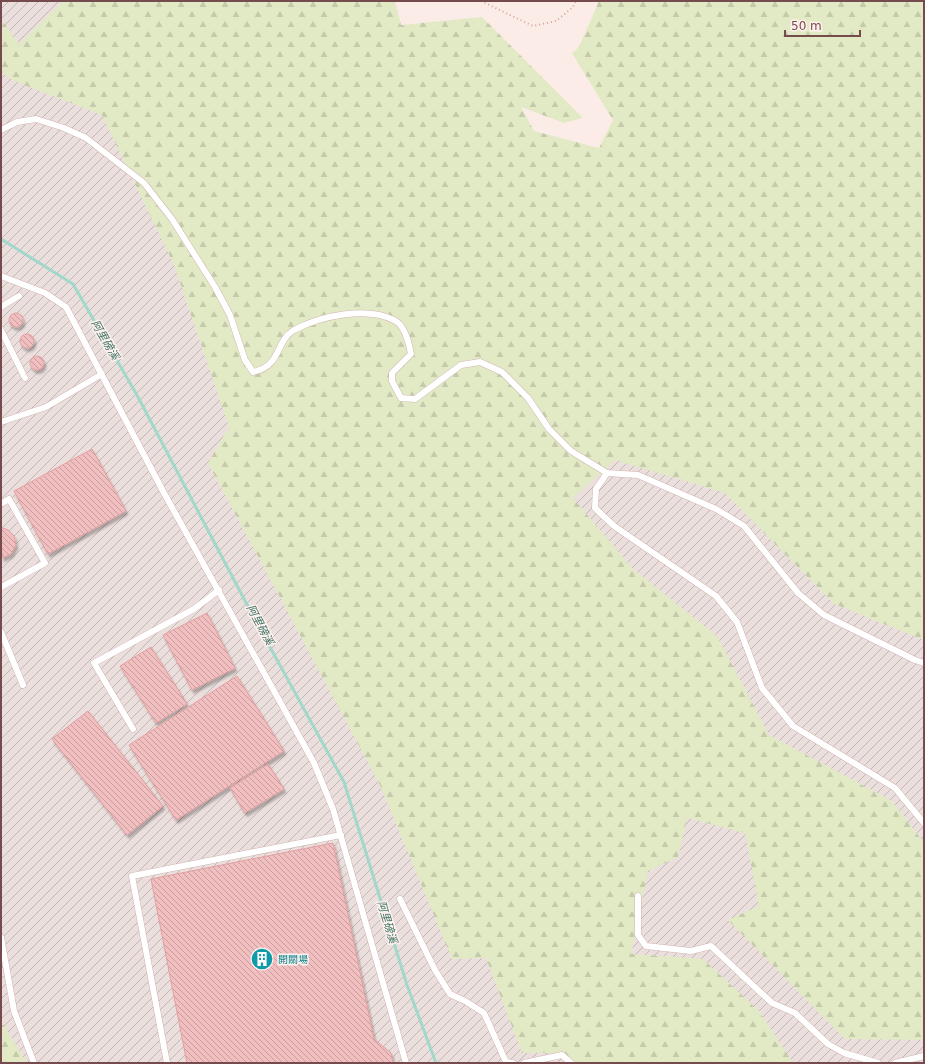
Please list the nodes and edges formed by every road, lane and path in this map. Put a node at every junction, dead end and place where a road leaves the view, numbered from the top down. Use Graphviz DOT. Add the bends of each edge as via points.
graph roads {
  1 [pos="481,1"];
  2 [pos="576,1"];
  3 [pos="1,130"];
  4 [pos="1,276"];
  5 [pos="19,296"];
  6 [pos="1,307"];
  7 [pos="1,330"];
  8 [pos="102,374"];
  9 [pos="25,378"];
  10 [pos="1,422"];
  11 [pos="607,473"];
  12 [pos="1,504"];
  13 [pos="1,587"];
  14 [pos="219,590"];
  15 [pos="1,632"];
  16 [pos="924,663"];
  17 [pos="23,685"];
  18 [pos="133,729"];
  19 [pos="924,823"];
  20 [pos="341,835"];
  21 [pos="638,896"];
  22 [pos="400,899"];
  23 [pos="1,937"];
  24 [pos="924,1056"];
  25 [pos="34,1063"];
  26 [pos="167,1063"];
  27 [pos="406,1063"];
  28 [pos="513,1063"];
  29 [pos="524,1063"];
  30 [pos="571,1063"];
  31 [pos="878,1063"];
  32 [pos="895,1063"];
  1 -- 2 [label="path" via="533,26 556,21 573,7"];
  3 -- 11 [label="lane" via="17,122 36,118 64,128 86,138 144,183 172,219 215,287 230,315 245,360 253,372 262,370 274,360 292,331 325,318 360,312 395,320 408,337 411,354 392,372 392,381 401,398 415,399 461,365 480,362 502,372 528,398 549,429 571,451"];
  4 -- 8 [label="lane" via="45,293 66,307"];
  5 -- 6 [label="lane"];
  7 -- 9 [label="lane"];
  8 -- 10 [label="lane" via="46,407"];
  8 -- 14 [label="lane" via="164,494"];
  11 -- 16 [label="lane" via="638,475 716,509 744,526 798,593 824,615"];
  11 -- 19 [label="lane" via="596,489 595,508 614,526 716,596 737,622 762,688 793,726 895,788"];
  12 -- 13 [label="lane" via="9,499 44,563"];
  14 -- 18 [label="lane" via="194,609 94,663"];
  14 -- 20 [label="lane" via="314,763"];
  15 -- 17 [label="lane"];
  20 -- 26 [label="lane" via="132,876"];
  20 -- 27 [label="lane"];
  21 -- 31 [label="lane" via="638,935 646,946 691,951 711,946 772,1002 795,1013 828,1044 844,1053"];
  22 -- 28 [label="lane" via="435,970 450,994 484,1013 506,1062"];
  23 -- 25 [label="lane" via="14,1011"];
  24 -- 32 [label="lane"];
  29 -- 30 [label="lane" via="562,1055"];
}
